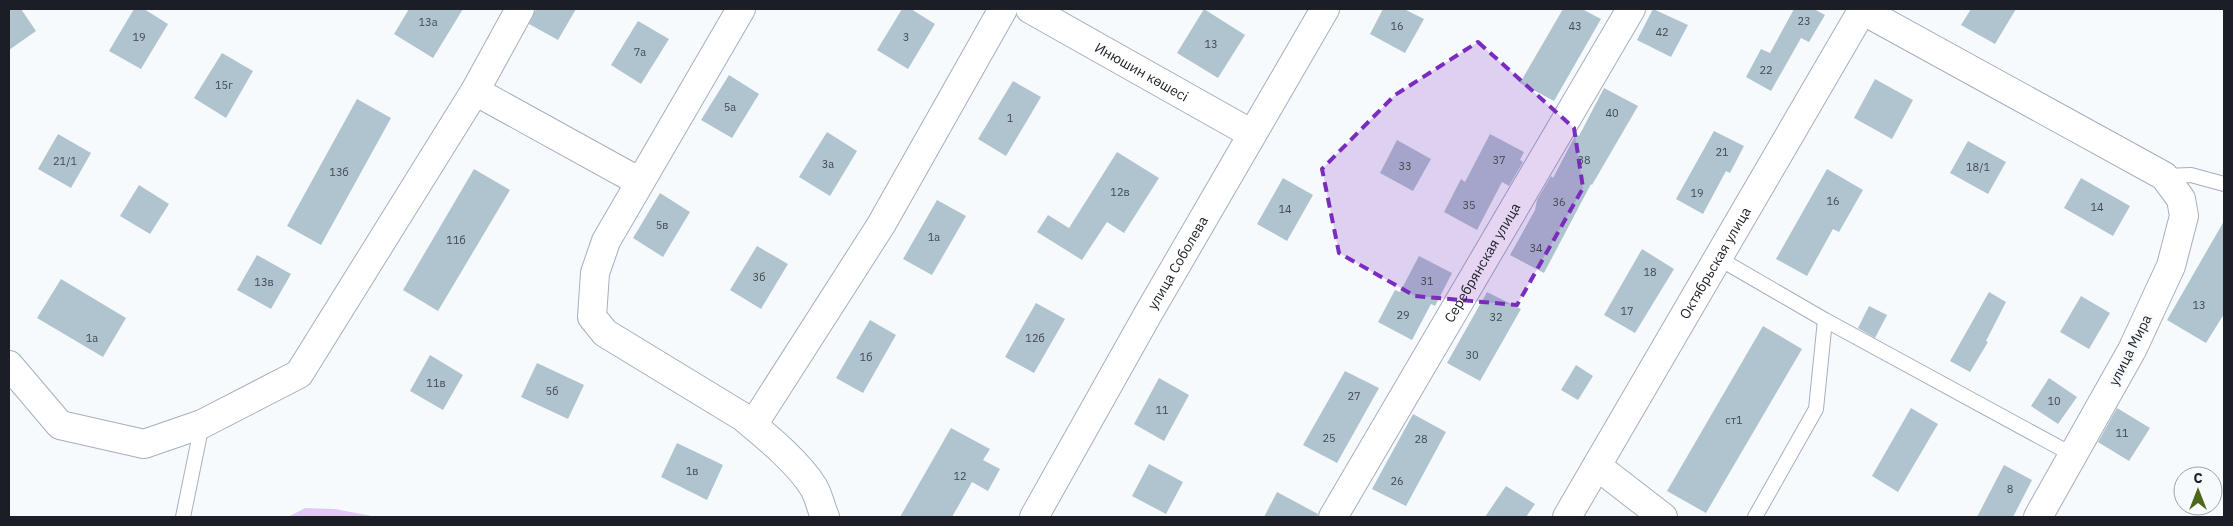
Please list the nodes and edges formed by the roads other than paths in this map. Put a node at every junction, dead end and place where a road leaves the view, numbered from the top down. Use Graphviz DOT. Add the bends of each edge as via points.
graph roads {
  1 [pos="520,9"];
  2 [pos="741,9"];
  3 [pos="1003,9"];
  4 [pos="1030,9"];
  5 [pos="1325,9"];
  6 [pos="1631,9"];
  7 [pos="1863,9"];
  8 [pos="476,91"];
  9 [pos="1252,134"];
  10 [pos="2164,176"];
  11 [pos="640,182"];
  12 [pos="2224,184"];
  13 [pos="1718,258"];
  14 [pos="1825,320"];
  15 [pos="9,365"];
  16 [pos="202,424"];
  17 [pos="753,425"];
  18 [pos="2073,455"];
  19 [pos="1597,466"];
  20 [pos="182,517"];
  21 [pos="825,517"];
  22 [pos="1034,517"];
  23 [pos="1333,517"];
  24 [pos="1567,517"];
  25 [pos="1662,517"];
  26 [pos="1755,517"];
  27 [pos="2038,517"];
  1 -- 8 [label="street"];
  2 -- 11 [label="street"];
  3 -- 17 [label="street" via="881,225"];
  4 -- 9 [label="street, Инюшин көшесі"];
  5 -- 9 [label="street, улица Соболева"];
  6 -- 23 [label="street, Серебрянская улица"];
  7 -- 10 [label="street"];
  7 -- 13 [label="street, Октябрьская улица"];
  8 -- 11 [label="street"];
  8 -- 16 [label="street" via="298,374"];
  9 -- 22 [label="street, улица Соболева"];
  10 -- 12 [label="lane" via="2191,175"];
  10 -- 18 [label="street, улица Мира" via="2181,199 2184,216 2171,266 2132,350"];
  11 -- 17 [label="street" via="606,240 592,290 592,317 605,333"];
  13 -- 14 [label="lane"];
  13 -- 19 [label="street, Октябрьская улица"];
  14 -- 18 [label="lane"];
  14 -- 26 [label="lane" via="1816,409"];
  15 -- 16 [label="street" via="60,425 144,444"];
  16 -- 20 [label="lane"];
  17 -- 21 [label="street" via="785,454 815,489"];
  18 -- 27 [label="street, улица Мира"];
  19 -- 24 [label="street, Октябрьская улица"];
  19 -- 25 [label="street"];
}
